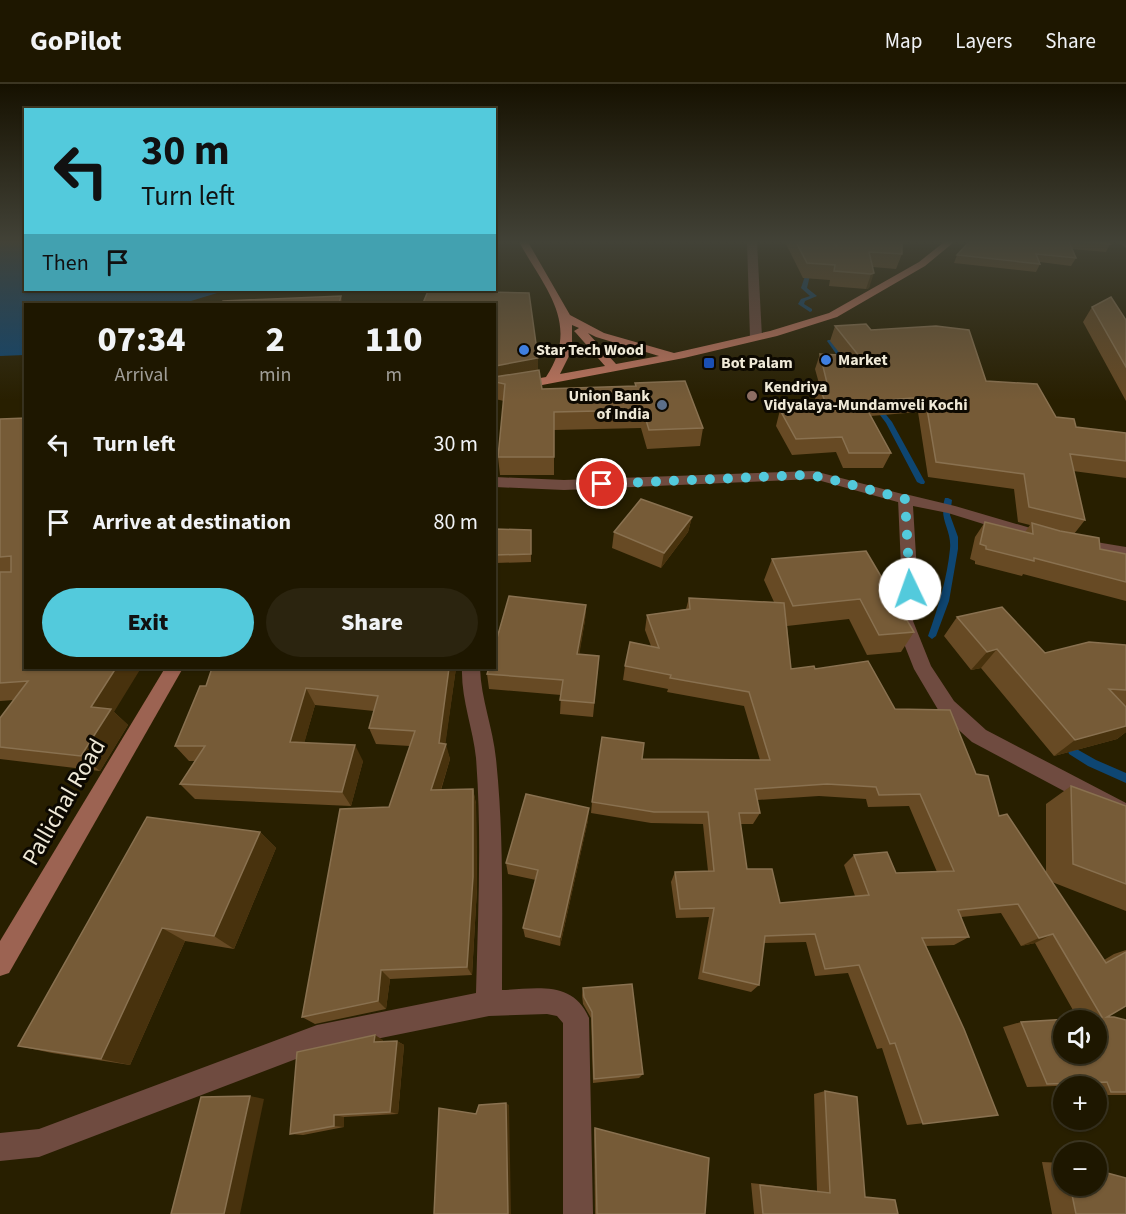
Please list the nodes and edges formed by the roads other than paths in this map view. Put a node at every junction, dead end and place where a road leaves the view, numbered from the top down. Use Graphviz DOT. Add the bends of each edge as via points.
graph roads {
  1 [pos="553,295"];
  2 [pos="754,295"];
  3 [pos="868,295"];
  4 [pos="566,317"];
  5 [pos="756,338"];
  6 [pos="676,357"];
  7 [pos="613,368"];
  8 [pos="550,380"];
  9 [pos="496,390"];
  10 [pos="496,482"];
  11 [pos="905,499"];
  12 [pos="1126,553"];
  13 [pos="173,669"];
  14 [pos="471,669"];
  15 [pos="1126,814"];
  16 [pos="0,964"];
  17 [pos="489,1004"];
  18 [pos="0,1147"];
  19 [pos="578,1214"];
  1 -- 4 [label="main road"];
  2 -- 5 [label="street"];
  3 -- 5 [label="main road" via="833,315"];
  4 -- 6 [label="main road" via="600,335"];
  4 -- 7 [label="main road"];
  4 -- 8 [label="main road" via="565,357"];
  5 -- 6 [label="main road"];
  6 -- 7 [label="main road"];
  7 -- 8 [label="main road"];
  8 -- 9 [label="main road"];
  10 -- 11 [label="street" via="564,485 805,475"];
  11 -- 12 [label="street" via="1048,539"];
  11 -- 15 [label="street" via="910,589 904,621 923,669 947,707 980,736"];
  13 -- 16 [label="main road, Pallichal Road"];
  14 -- 17 [label="street" via="486,757"];
  17 -- 18 [label="street" via="317,1038 39,1143"];
  17 -- 19 [label="street" via="547,1001 564,1004 576,1018"];
}
